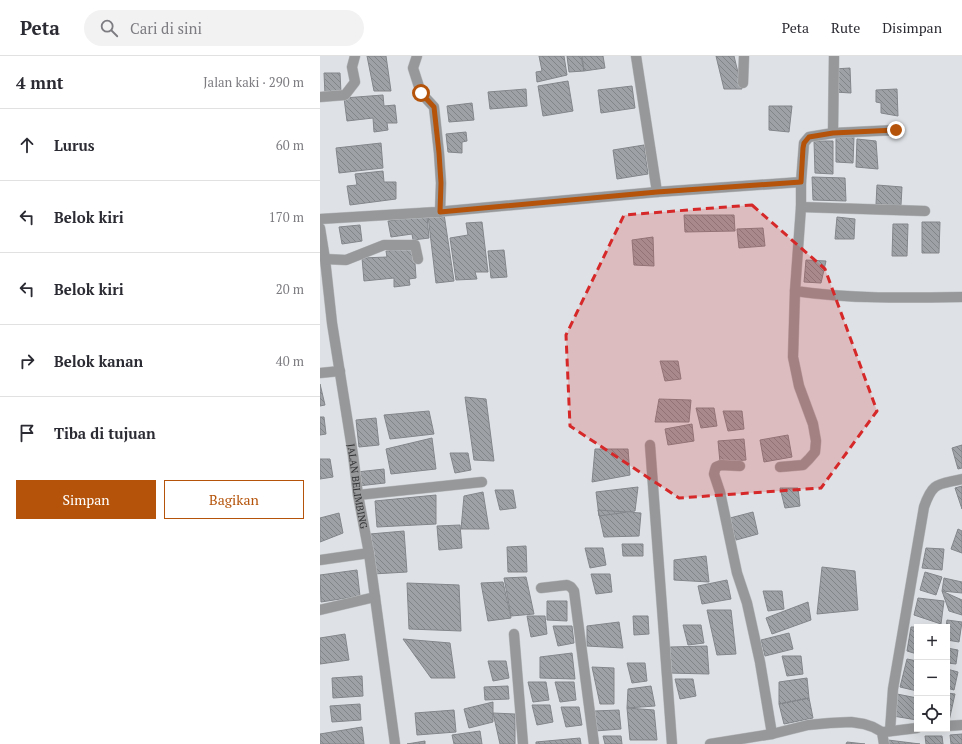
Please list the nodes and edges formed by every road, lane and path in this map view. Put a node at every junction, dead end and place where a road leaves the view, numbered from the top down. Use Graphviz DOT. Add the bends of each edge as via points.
graph roads {
  1 [pos="355,56"];
  2 [pos="417,56"];
  3 [pos="636,56"];
  4 [pos="744,56"];
  5 [pos="834,56"];
  6 [pos="743,83"];
  7 [pos="320,97"];
  8 [pos="896,130"];
  9 [pos="833,133"];
  10 [pos="801,182"];
  11 [pos="657,192"];
  12 [pos="801,207"];
  13 [pos="925,211"];
  14 [pos="440,212"];
  15 [pos="320,219"];
  16 [pos="320,228"];
  17 [pos="325,259"];
  18 [pos="418,259"];
  19 [pos="795,291"];
  20 [pos="962,297"];
  21 [pos="340,371"];
  22 [pos="320,373"];
  23 [pos="650,445"];
  24 [pos="740,466"];
  25 [pos="780,467"];
  26 [pos="962,479"];
  27 [pos="482,482"];
  28 [pos="358,495"];
  29 [pos="369,553"];
  30 [pos="320,560"];
  31 [pos="541,588"];
  32 [pos="374,597"];
  33 [pos="320,610"];
  34 [pos="514,634"];
  35 [pos="962,724"];
  36 [pos="950,726"];
  37 [pos="914,728"];
  38 [pos="886,732"];
  39 [pos="772,734"];
  40 [pos="394,744"];
  41 [pos="523,744"];
  42 [pos="594,744"];
  43 [pos="672,744"];
  44 [pos="710,744"];
  45 [pos="884,744"];
  1 -- 7 [label="street" via="352,68 355,82 345,94"];
  2 -- 14 [label="street" via="413,68 421,93 434,107 441,183"];
  3 -- 11 [label="street"];
  4 -- 6 [label="street"];
  5 -- 9 [label="street"];
  8 -- 9 [label="street"];
  9 -- 10 [label="street" via="809,137 804,143"];
  10 -- 11 [label="street"];
  10 -- 12 [label="street"];
  11 -- 14 [label="street"];
  12 -- 13 [label="street"];
  12 -- 19 [label="street"];
  14 -- 15 [label="street"];
  16 -- 17 [label="street, JALAN BELIMBING"];
  17 -- 18 [label="street" via="346,260 384,245 415,245"];
  17 -- 21 [label="street, JALAN BELIMBING"];
  19 -- 20 [label="street" via="890,298"];
  19 -- 25 [label="street" via="793,357 798,386 813,424 816,441 815,452 803,465"];
  21 -- 22 [label="street"];
  21 -- 28 [label="street, JALAN BELIMBING"];
  23 -- 43 [label="street"];
  24 -- 39 [label="street" via="721,465 714,474 747,603"];
  26 -- 38 [label="street" via="936,485 931,489 924,506"];
  27 -- 28 [label="street"];
  28 -- 29 [label="street, JALAN BELIMBING"];
  29 -- 30 [label="street"];
  29 -- 32 [label="street, JALAN BELIMBING"];
  31 -- 42 [label="street" via="567,585 574,591"];
  32 -- 33 [label="street"];
  32 -- 40 [label="street, JALAN BELIMBING"];
  34 -- 41 [label="street"];
  35 -- 36 [label="street"];
  37 -- 38 [label="street"];
  38 -- 39 [label="street" via="851,722 808,725"];
  38 -- 45 [label="street"];
  39 -- 44 [label="street"];
}
